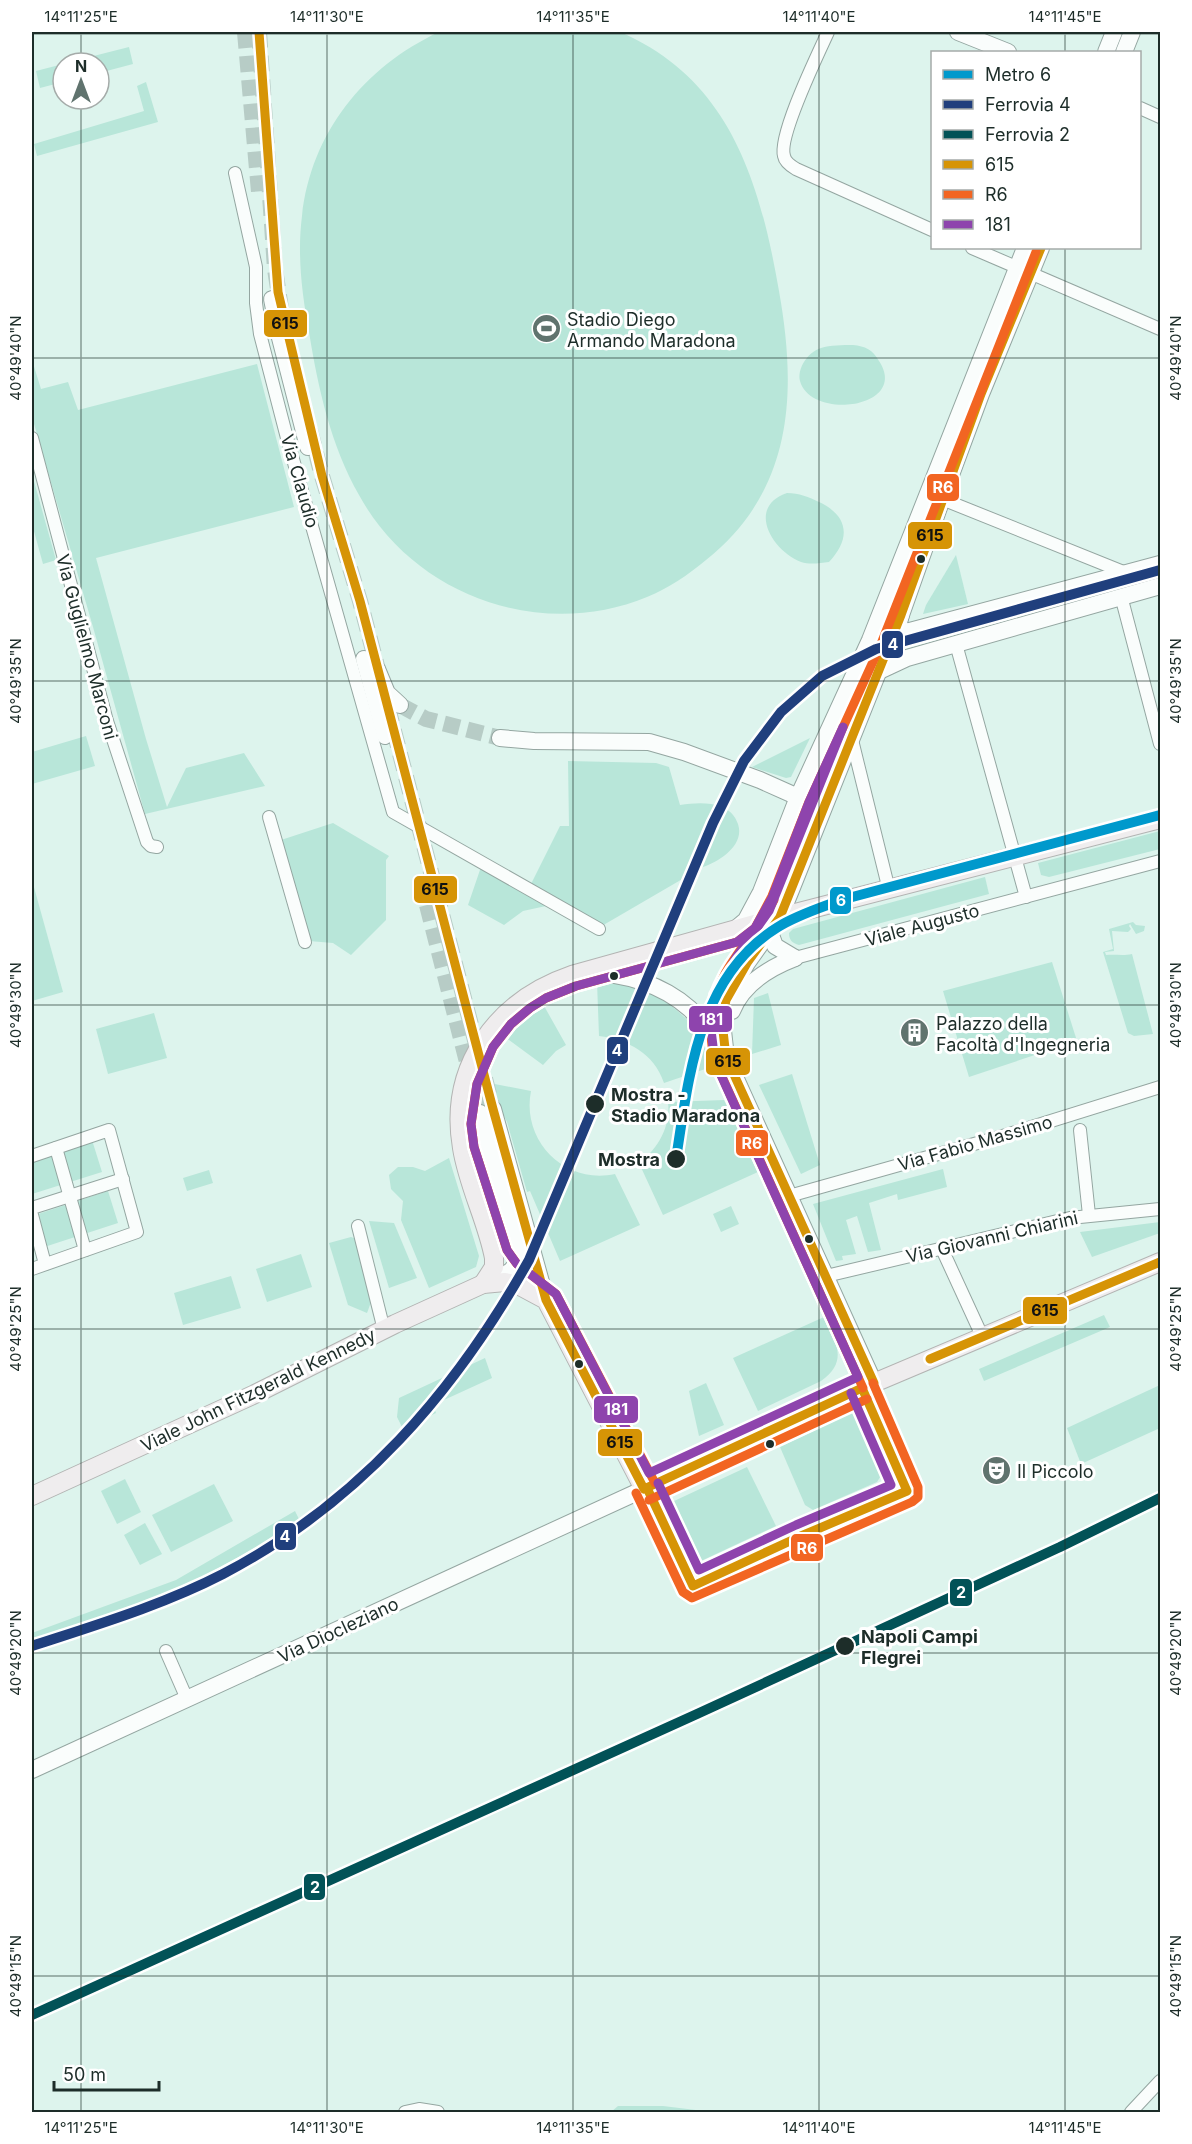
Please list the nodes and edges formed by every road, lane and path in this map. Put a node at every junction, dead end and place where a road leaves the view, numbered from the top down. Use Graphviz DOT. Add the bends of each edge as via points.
graph roads {
  1 [pos="828,32"];
  2 [pos="958,32"];
  3 [pos="1114,32"];
  4 [pos="1132,32"];
  5 [pos="1006,51"];
  6 [pos="1106,51"];
  7 [pos="1124,51"];
  8 [pos="1141,108"];
  9 [pos="1161,117"];
  10 [pos="235,173"];
  11 [pos="931,229"];
  12 [pos="974,249"];
  13 [pos="1025,249"];
  14 [pos="1040,249"];
  15 [pos="1023,270"];
  16 [pos="272,299"];
  17 [pos="1161,328"];
  18 [pos="32,438"];
  19 [pos="308,447"];
  20 [pos="942,499"];
  21 [pos="1152,566"];
  22 [pos="1126,573"];
  23 [pos="1156,588"];
  24 [pos="1121,596"];
  25 [pos="901,615"];
  26 [pos="956,644"];
  27 [pos="877,672"];
  28 [pos="400,705"];
  29 [pos="385,736"];
  30 [pos="500,738"];
  31 [pos="852,741"];
  32 [pos="1161,744"];
  33 [pos="798,797"];
  34 [pos="268,817"];
  35 [pos="1161,819"];
  36 [pos="157,848"];
  37 [pos="1015,856"];
  38 [pos="1161,861"];
  39 [pos="766,883"];
  40 [pos="791,890"];
  41 [pos="889,890"];
  42 [pos="1026,897"];
  43 [pos="817,908"];
  44 [pos="772,924"];
  45 [pos="599,929"];
  46 [pos="733,931"];
  47 [pos="305,942"];
  48 [pos="795,958"];
  49 [pos="747,963"];
  50 [pos="572,975"];
  51 [pos="725,1049"];
  52 [pos="1161,1087"];
  53 [pos="486,1111"];
  54 [pos="1080,1130"];
  55 [pos="56,1148"];
  56 [pos="32,1156"];
  57 [pos="123,1179"];
  58 [pos="69,1196"];
  59 [pos="789,1196"];
  60 [pos="32,1208"];
  61 [pos="1161,1209"];
  62 [pos="32,1215"];
  63 [pos="1089,1215"];
  64 [pos="358,1226"];
  65 [pos="522,1237"];
  66 [pos="491,1246"];
  67 [pos="942,1249"];
  68 [pos="85,1250"];
  69 [pos="1161,1262"];
  70 [pos="45,1264"];
  71 [pos="32,1269"];
  72 [pos="509,1273"];
  73 [pos="826,1276"];
  74 [pos="483,1284"];
  75 [pos="546,1300"];
  76 [pos="384,1329"];
  77 [pos="982,1336"];
  78 [pos="874,1383"];
  79 [pos="644,1489"];
  80 [pos="32,1496"];
  81 [pos="166,1651"];
  82 [pos="187,1699"];
  83 [pos="32,1770"];
  84 [pos="1161,2081"];
  85 [pos="405,2112"];
  86 [pos="438,2112"];
  87 [pos="1131,2112"];
  1 -- 11 [label="street" via="788,127 783,147 788,164"];
  2 -- 5 [label="main road"];
  3 -- 6 [label="main road"];
  4 -- 7 [label="main road"];
  8 -- 9 [label="street"];
  10 -- 45 [label="street, Via Claudio" via="256,267 260,334 393,812"];
  12 -- 15 [label="street"];
  13 -- 15 [label="main road"];
  14 -- 15 [label="main road"];
  15 -- 17 [label="street"];
  15 -- 20 [label="main road"];
  15 -- 33 [label="main road" via="870,640"];
  16 -- 19 [label="main road, Via Claudio"];
  18 -- 36 [label="street, Via Guglielmo Marconi" via="120,765 147,842"];
  20 -- 22 [label="street"];
  20 -- 25 [label="main road"];
  21 -- 22 [label="main road"];
  21 -- 23 [label="main road"];
  22 -- 25 [label="main road" via="906,632 898,626"];
  23 -- 24 [label="main road"];
  24 -- 26 [label="main road"];
  24 -- 32 [label="street"];
  25 -- 27 [label="main road"];
  26 -- 27 [label="main road" via="907,658"];
  26 -- 37 [label="street"];
  27 -- 31 [label="main road"];
  28 -- 29 [label="main road" via="387,693 370,664"];
  30 -- 33 [label="main road" via="649,742"];
  31 -- 40 [label="main road"];
  31 -- 41 [label="street"];
  33 -- 39 [label="main road"];
  34 -- 47 [label="street"];
  35 -- 37 [label="main road"];
  37 -- 41 [label="main road"];
  37 -- 42 [label="street"];
  38 -- 42 [label="street, Viale Augusto"];
  39 -- 44 [label="main road" via="764,911"];
  39 -- 46 [label="main road" via="746,920"];
  40 -- 43 [label="main road" via="796,902"];
  40 -- 44 [label="main road"];
  41 -- 43 [label="main road"];
  42 -- 48 [label="street, Viale Augusto"];
  43 -- 44 [label="main road"];
  44 -- 46 [label="main road"];
  44 -- 48 [label="main road" via="775,946"];
  44 -- 49 [label="main road"];
  46 -- 49 [label="main road" via="746,941"];
  46 -- 50 [label="main road"];
  48 -- 51 [label="main road, Viale Augusto" via="766,972 741,994 731,1015"];
  49 -- 51 [label="main road" via="726,1000 722,1022"];
  50 -- 51 [label="main road" via="610,974 658,988 690,1010"];
  50 -- 66 [label="main road" via="541,987 502,1016 483,1041 465,1080 459,1124 462,1150"];
  51 -- 59 [label="main road"];
  52 -- 59 [label="street, Via Fabio Massimo"];
  53 -- 65 [label="main road"];
  54 -- 63 [label="street"];
  55 -- 56 [label="street"];
  55 -- 57 [label="street" via="110,1130"];
  55 -- 58 [label="street"];
  57 -- 58 [label="street"];
  57 -- 68 [label="street" via="137,1232"];
  58 -- 60 [label="street"];
  58 -- 68 [label="street"];
  59 -- 73 [label="main road"];
  61 -- 63 [label="street, Via Giovanni Chiarini"];
  62 -- 70 [label="street"];
  63 -- 67 [label="street, Via Giovanni Chiarini"];
  64 -- 76 [label="street"];
  65 -- 72 [label="main road" via="518,1262"];
  65 -- 75 [label="main road"];
  66 -- 72 [label="main road"];
  66 -- 74 [label="main road" via="494,1267"];
  67 -- 73 [label="street, Via Giovanni Chiarini"];
  67 -- 77 [label="street"];
  68 -- 70 [label="street"];
  69 -- 77 [label="main road"];
  70 -- 71 [label="street"];
  72 -- 74 [label="main road, Viale John Fitzgerald Kennedy"];
  72 -- 75 [label="main road"];
  73 -- 78 [label="main road"];
  74 -- 75 [label="main road, Viale John Fitzgerald Kennedy" via="518,1285"];
  74 -- 76 [label="main road, Viale John Fitzgerald Kennedy"];
  75 -- 79 [label="main road"];
  76 -- 80 [label="main road, Viale John Fitzgerald Kennedy" via="255,1394"];
  77 -- 78 [label="main road"];
  78 -- 79 [label="main road"];
  79 -- 82 [label="main road, Via Diocleziano"];
  81 -- 82 [label="street"];
  82 -- 83 [label="main road, Via Diocleziano"];
  84 -- 87 [label="street"];
  85 -- 86 [label="street"];
}
